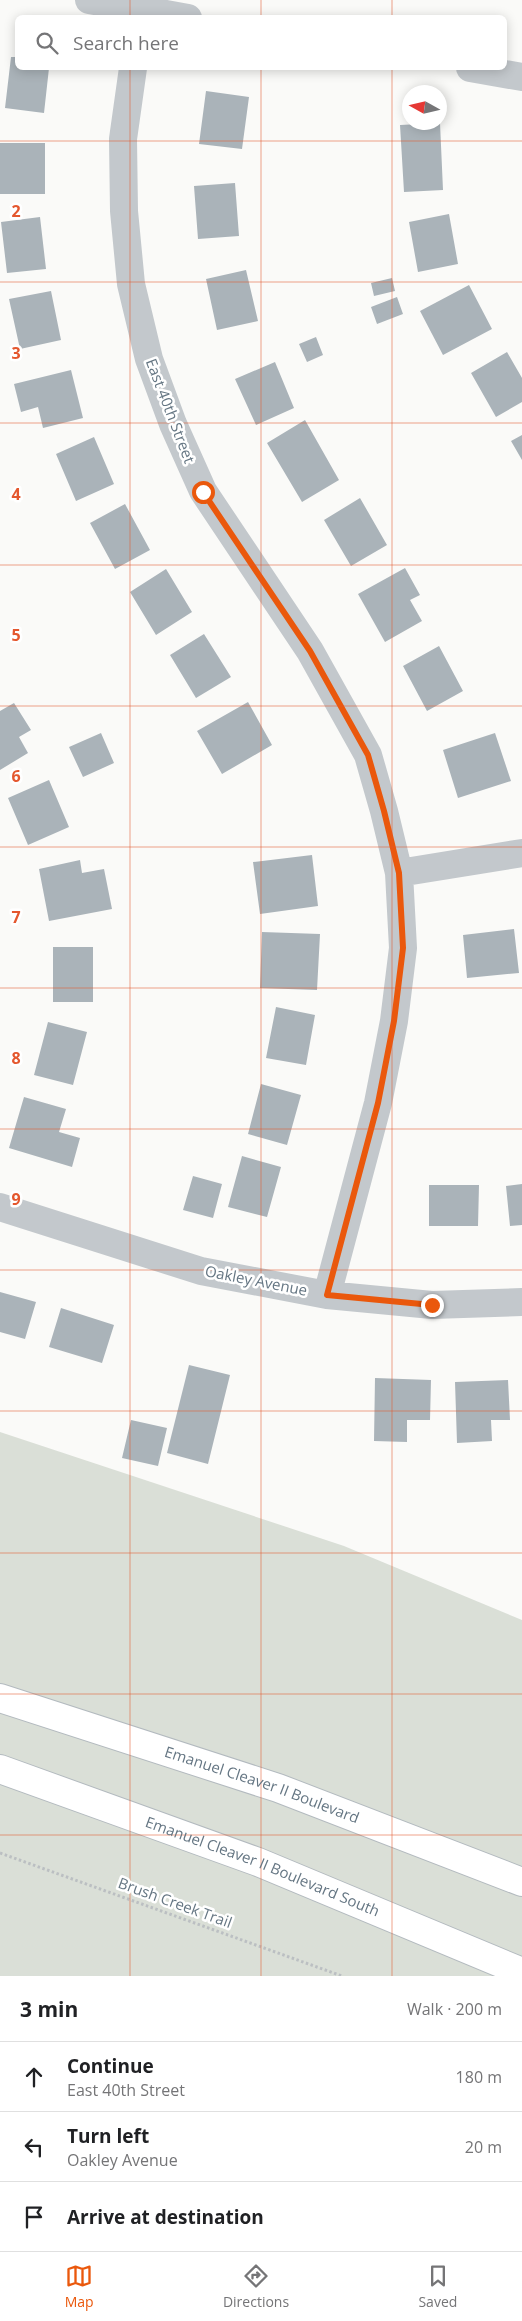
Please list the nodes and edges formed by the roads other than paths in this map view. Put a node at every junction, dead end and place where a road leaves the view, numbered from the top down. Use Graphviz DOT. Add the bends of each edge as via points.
graph roads {
  1 [pos="89,0"];
  2 [pos="143,14"];
  3 [pos="133,70"];
  4 [pos="482,70"];
  5 [pos="522,77"];
  6 [pos="522,853"];
  7 [pos="399,873"];
  8 [pos="0,1207"];
  9 [pos="327,1295"];
  10 [pos="522,1302"];
  11 [pos="0,1698"];
  12 [pos="0,1769"];
  13 [pos="522,1882"];
  14 [pos="522,1972"];
  1 -- 2 [label="street"];
  3 -- 7 [label="street, East 40th Street" via="123,139 124,211 131,284 149,358 203,492 310,651 368,755"];
  4 -- 5 [label="street"];
  6 -- 7 [label="street"];
  7 -- 9 [label="street, East 40th Street" via="403,948 394,1021 378,1103"];
  8 -- 9 [label="street, Oakley Avenue" via="201,1271"];
  9 -- 10 [label="street, Oakley Avenue" via="432,1305"];
  11 -- 13 [label="main road, Emanuel Cleaver II Boulevard" via="278,1788"];
  12 -- 14 [label="main road, Emanuel Cleaver II Boulevard South" via="258,1862"];
}
